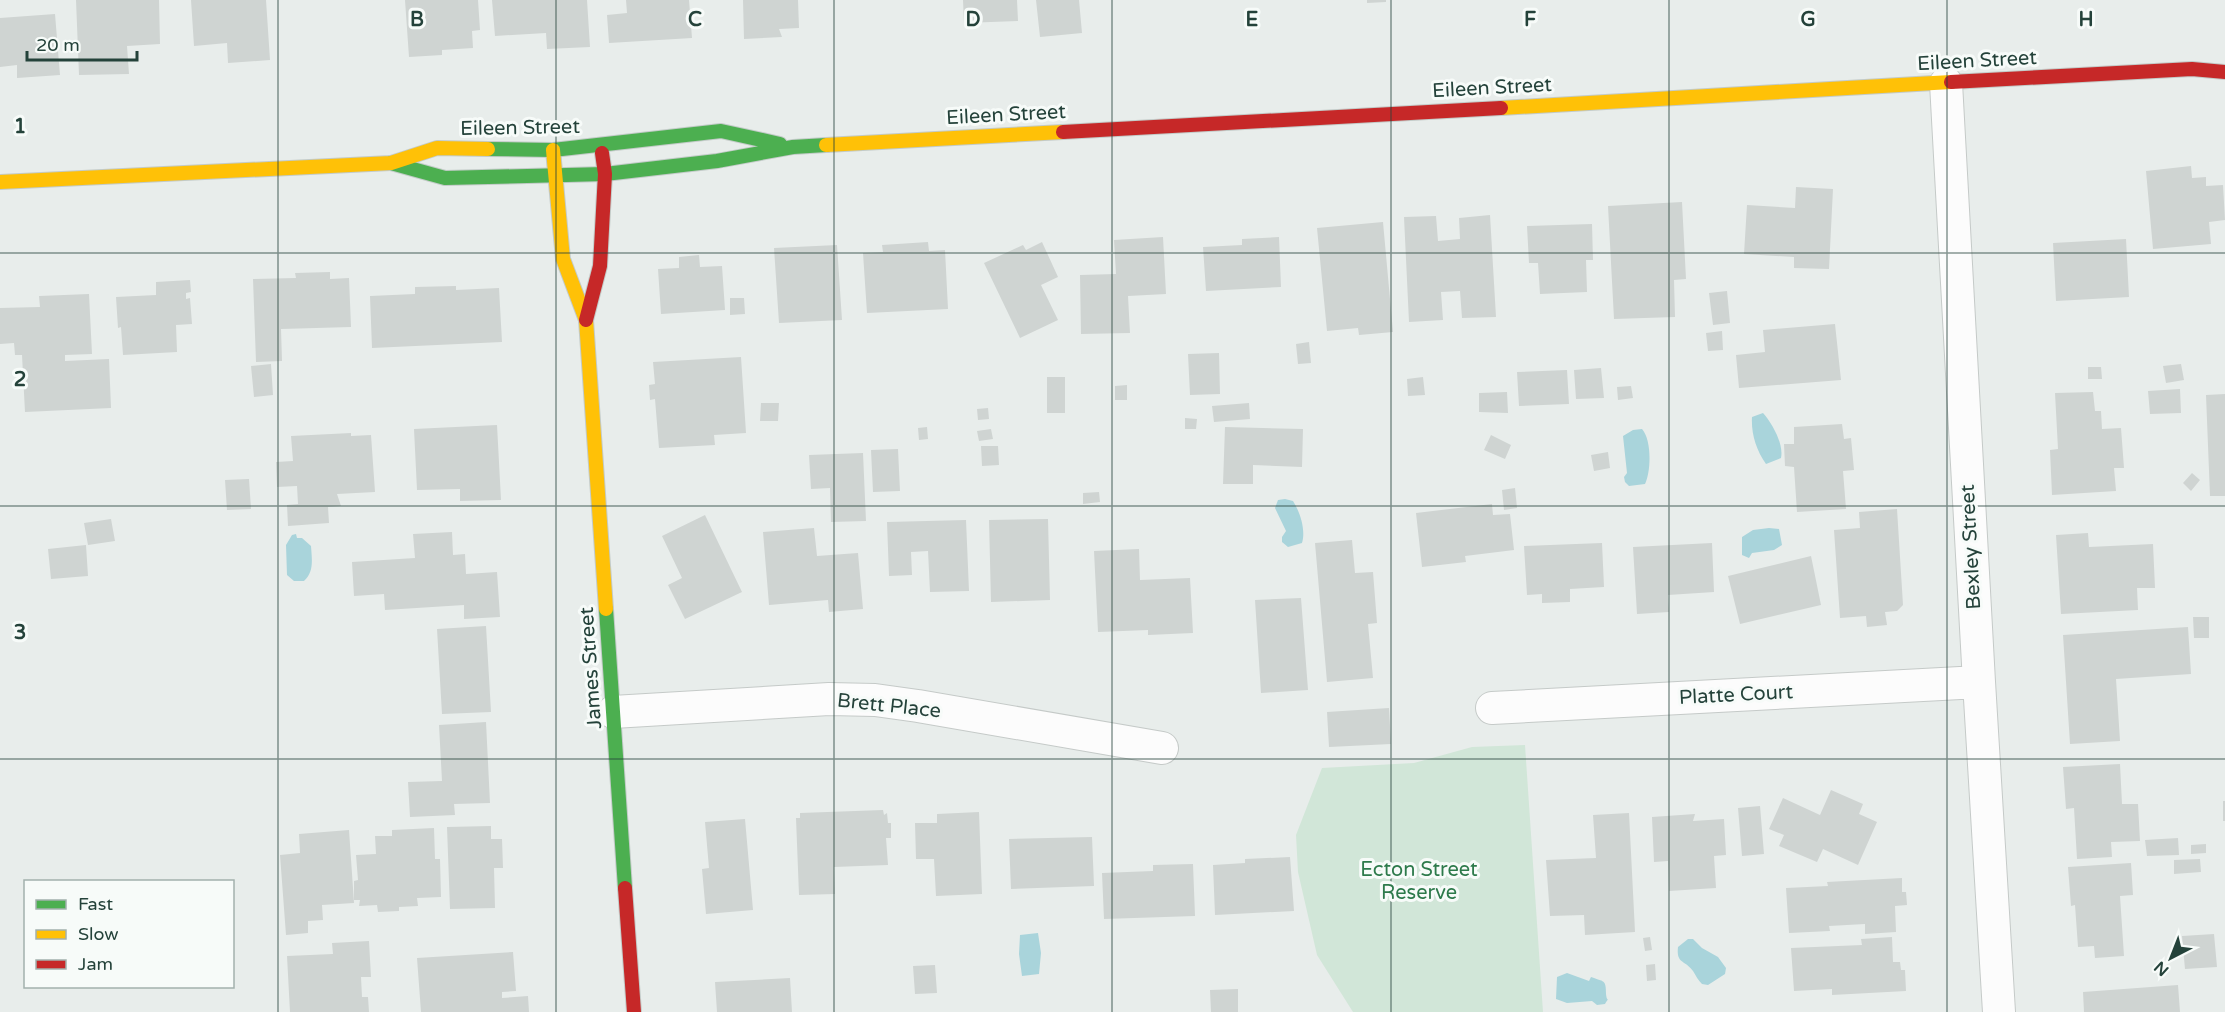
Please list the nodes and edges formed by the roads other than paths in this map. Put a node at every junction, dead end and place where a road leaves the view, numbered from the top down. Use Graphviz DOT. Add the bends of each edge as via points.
graph roads {
  1 [pos="2225,56"];
  2 [pos="2193,69"];
  3 [pos="2225,72"];
  4 [pos="1946,83"];
  5 [pos="601,146"];
  6 [pos="793,147"];
  7 [pos="553,150"];
  8 [pos="391,163"];
  9 [pos="605,174"];
  10 [pos="555,176"];
  11 [pos="0,182"];
  12 [pos="586,320"];
  13 [pos="1979,682"];
  14 [pos="1492,708"];
  15 [pos="613,712"];
  16 [pos="1162,748"];
  17 [pos="634,1012"];
  18 [pos="1999,1012"];
  1 -- 2 [label="street, Eileen Street"];
  2 -- 3 [label="street, Eileen Street"];
  2 -- 4 [label="street, Eileen Street"];
  4 -- 6 [label="street, Eileen Street"];
  4 -- 13 [label="street, Bexley Street"];
  5 -- 6 [label="street, Eileen Street" via="721,131"];
  5 -- 7 [label="street, Eileen Street"];
  5 -- 9 [label="street, James Street"];
  6 -- 9 [label="street, Eileen Street" via="717,161"];
  7 -- 8 [label="street, Eileen Street" via="437,148"];
  7 -- 10 [label="street, James Street"];
  8 -- 10 [label="street, Eileen Street" via="445,178"];
  8 -- 11 [label="street, Eileen Street"];
  9 -- 10 [label="street, Eileen Street"];
  9 -- 12 [label="street, James Street" via="600,266"];
  10 -- 12 [label="street, James Street" via="564,259"];
  12 -- 15 [label="street, James Street"];
  13 -- 14 [label="street, Platte Court"];
  13 -- 18 [label="street, Bexley Street"];
  15 -- 16 [label="street, Brett Place" via="829,699 875,700"];
  15 -- 17 [label="street, James Street"];
}
